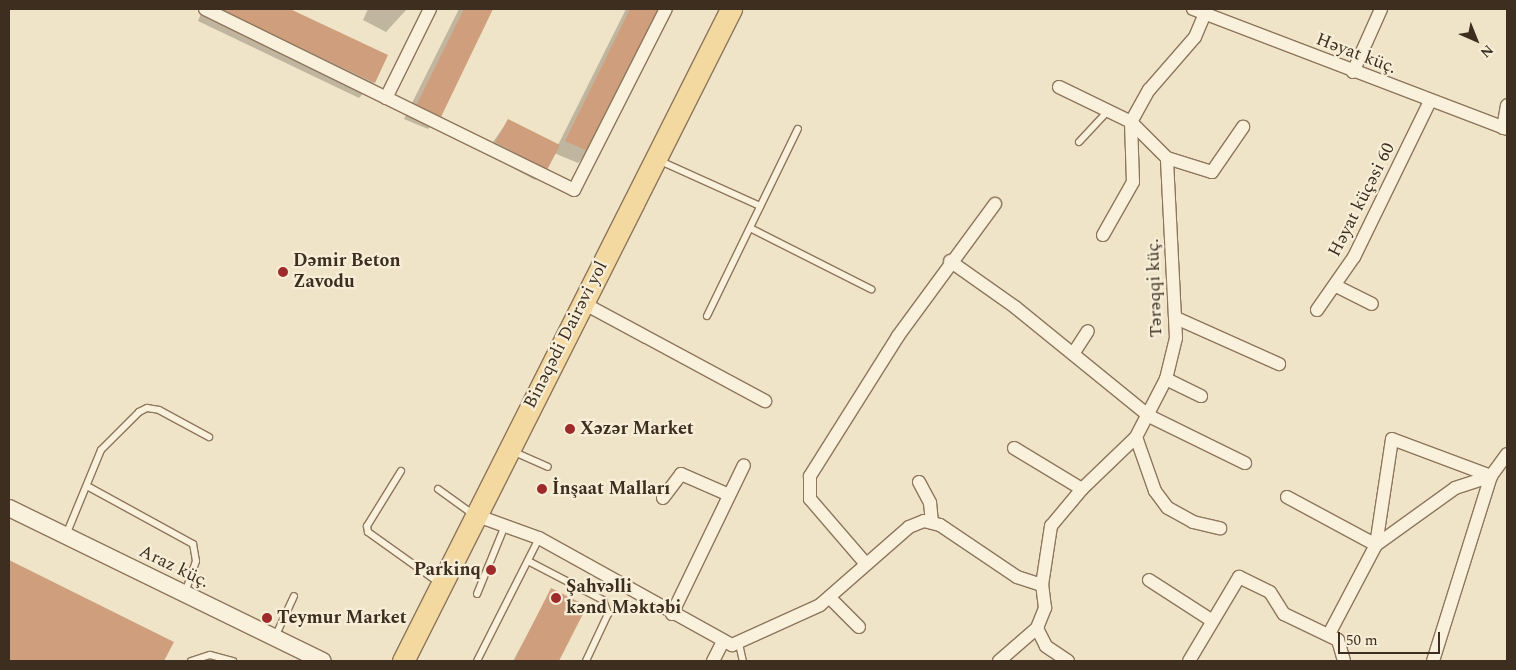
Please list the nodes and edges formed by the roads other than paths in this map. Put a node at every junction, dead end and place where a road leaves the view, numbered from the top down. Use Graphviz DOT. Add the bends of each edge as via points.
graph roads {
  1 [pos="205,9"];
  2 [pos="430,9"];
  3 [pos="666,9"];
  4 [pos="731,9"];
  5 [pos="1193,9"];
  6 [pos="1381,9"];
  7 [pos="1205,14"];
  8 [pos="1353,72"];
  9 [pos="1059,87"];
  10 [pos="386,98"];
  11 [pos="1430,101"];
  12 [pos="1507,105"];
  13 [pos="1106,113"];
  14 [pos="1131,122"];
  15 [pos="1243,127"];
  16 [pos="798,128"];
  17 [pos="1505,128"];
  18 [pos="1079,142"];
  19 [pos="654,158"];
  20 [pos="1167,158"];
  21 [pos="995,204"];
  22 [pos="760,206"];
  23 [pos="750,228"];
  24 [pos="1103,235"];
  25 [pos="950,261"];
  26 [pos="1336,286"];
  27 [pos="872,288"];
  28 [pos="583,302"];
  29 [pos="1372,304"];
  30 [pos="1317,310"];
  31 [pos="707,316"];
  32 [pos="1176,318"];
  33 [pos="1088,331"];
  34 [pos="1074,354"];
  35 [pos="1279,364"];
  36 [pos="1166,379"];
  37 [pos="1202,396"];
  38 [pos="765,401"];
  39 [pos="1149,416"];
  40 [pos="209,437"];
  41 [pos="1136,437"];
  42 [pos="1014,448"];
  43 [pos="509,449"];
  44 [pos="1507,454"];
  45 [pos="1245,463"];
  46 [pos="744,466"];
  47 [pos="548,467"];
  48 [pos="401,471"];
  49 [pos="1491,476"];
  50 [pos="919,482"];
  51 [pos="87,486"];
  52 [pos="1082,488"];
  53 [pos="438,489"];
  54 [pos="730,495"];
  55 [pos="1287,497"];
  56 [pos="663,498"];
  57 [pos="9,508"];
  58 [pos="475,515"];
  59 [pos="932,521"];
  60 [pos="504,528"];
  61 [pos="1220,528"];
  62 [pos="66,536"];
  63 [pos="539,538"];
  64 [pos="1376,545"];
  65 [pos="528,561"];
  66 [pos="866,564"];
  67 [pos="1149,580"];
  68 [pos="441,584"];
  69 [pos="1042,585"];
  70 [pos="185,594"];
  71 [pos="477,594"];
  72 [pos="294,596"];
  73 [pos="830,598"];
  74 [pos="672,614"];
  75 [pos="1211,620"];
  76 [pos="859,627"];
  77 [pos="1037,628"];
  78 [pos="1329,634"];
  79 [pos="274,639"];
  80 [pos="722,643"];
  81 [pos="739,644"];
  82 [pos="1052,658"];
  83 [pos="191,661"];
  84 [pos="233,661"];
  85 [pos="323,661"];
  86 [pos="403,661"];
  87 [pos="477,661"];
  88 [pos="586,661"];
  89 [pos="713,661"];
  90 [pos="743,661"];
  91 [pos="999,661"];
  92 [pos="1068,661"];
  93 [pos="1189,661"];
  94 [pos="1344,661"];
  95 [pos="1433,661"];
  1 -- 10 [label="street"];
  2 -- 10 [label="street"];
  3 -- 10 [label="street" via="574,190"];
  4 -- 19 [label="main road, Binəqədi Dairəvi yol"];
  5 -- 7 [label="street, Həyat küç."];
  6 -- 8 [label="street"];
  7 -- 8 [label="street, Həyat küç."];
  7 -- 14 [label="street" via="1195,37 1155,82"];
  8 -- 11 [label="street, Həyat küç."];
  9 -- 13 [label="street"];
  11 -- 17 [label="street, Həyat küç."];
  11 -- 26 [label="street, Həyat küçəsi 60" via="1382,205"];
  12 -- 17 [label="street"];
  13 -- 14 [label="street"];
  13 -- 18 [label="lane"];
  14 -- 20 [label="street"];
  14 -- 24 [label="street" via="1133,182"];
  15 -- 20 [label="street" via="1212,172"];
  16 -- 22 [label="lane"];
  19 -- 22 [label="lane"];
  19 -- 28 [label="main road, Binəqədi Dairəvi yol"];
  20 -- 32 [label="street, Tərəqqi küç."];
  21 -- 25 [label="street"];
  22 -- 23 [label="lane"];
  23 -- 27 [label="lane"];
  23 -- 31 [label="lane"];
  25 -- 34 [label="street"];
  25 -- 66 [label="street" via="807,485 810,499"];
  26 -- 29 [label="street"];
  26 -- 30 [label="street, Həyat küçəsi 60"];
  28 -- 38 [label="street"];
  28 -- 43 [label="main road, Binəqədi Dairəvi yol"];
  32 -- 35 [label="street"];
  32 -- 36 [label="street, Tərəqqi küç." via="1176,338"];
  33 -- 34 [label="street"];
  34 -- 39 [label="street"];
  36 -- 37 [label="street"];
  36 -- 39 [label="street, Tərəqqi küç."];
  39 -- 41 [label="street, Tərəqqi küç."];
  39 -- 45 [label="street"];
  40 -- 51 [label="lane" via="159,410 147,408 102,450"];
  41 -- 52 [label="street, Tərəqqi küç."];
  41 -- 61 [label="street" via="1146,453 1155,491 1168,508 1193,522"];
  42 -- 52 [label="street"];
  43 -- 47 [label="lane"];
  43 -- 58 [label="main road, Binəqədi Dairəvi yol"];
  44 -- 49 [label="street"];
  46 -- 54 [label="street"];
  48 -- 68 [label="lane" via="367,526 368,532"];
  49 -- 64 [label="street" via="1456,488"];
  49 -- 64 [label="street" via="1392,439"];
  49 -- 95 [label="street"];
  50 -- 59 [label="street" via="930,503"];
  51 -- 62 [label="lane"];
  51 -- 70 [label="lane" via="193,544 196,560"];
  52 -- 69 [label="street, Tərəqqi küç." via="1051,526"];
  53 -- 58 [label="lane"];
  54 -- 56 [label="street" via="681,474"];
  54 -- 74 [label="street"];
  55 -- 64 [label="street"];
  57 -- 62 [label="street, Araz küç."];
  58 -- 60 [label="street"];
  58 -- 68 [label="main road, Binəqədi Dairəvi yol"];
  59 -- 66 [label="street" via="909,527"];
  59 -- 69 [label="street" via="1017,577"];
  60 -- 63 [label="street"];
  60 -- 71 [label="lane"];
  62 -- 70 [label="street, Araz küç."];
  63 -- 65 [label="lane"];
  63 -- 74 [label="street"];
  64 -- 78 [label="street"];
  65 -- 87 [label="lane"];
  65 -- 88 [label="lane" via="603,600 608,614"];
  66 -- 73 [label="street"];
  67 -- 75 [label="street"];
  68 -- 86 [label="main road, Binəqədi Dairəvi yol"];
  69 -- 77 [label="street, Tərəqqi küç." via="1045,608"];
  70 -- 79 [label="street, Araz küç."];
  72 -- 79 [label="lane"];
  73 -- 76 [label="street"];
  73 -- 81 [label="street"];
  74 -- 80 [label="street"];
  75 -- 78 [label="street" via="1239,576 1270,592 1284,614"];
  75 -- 93 [label="street"];
  77 -- 82 [label="street"];
  77 -- 91 [label="street"];
  78 -- 94 [label="street" via="1338,640"];
  79 -- 85 [label="street, Araz küç."];
  80 -- 81 [label="street"];
  80 -- 89 [label="street"];
  81 -- 90 [label="lane"];
  82 -- 92 [label="street"];
  83 -- 84 [label="lane" via="210,655"];
}
